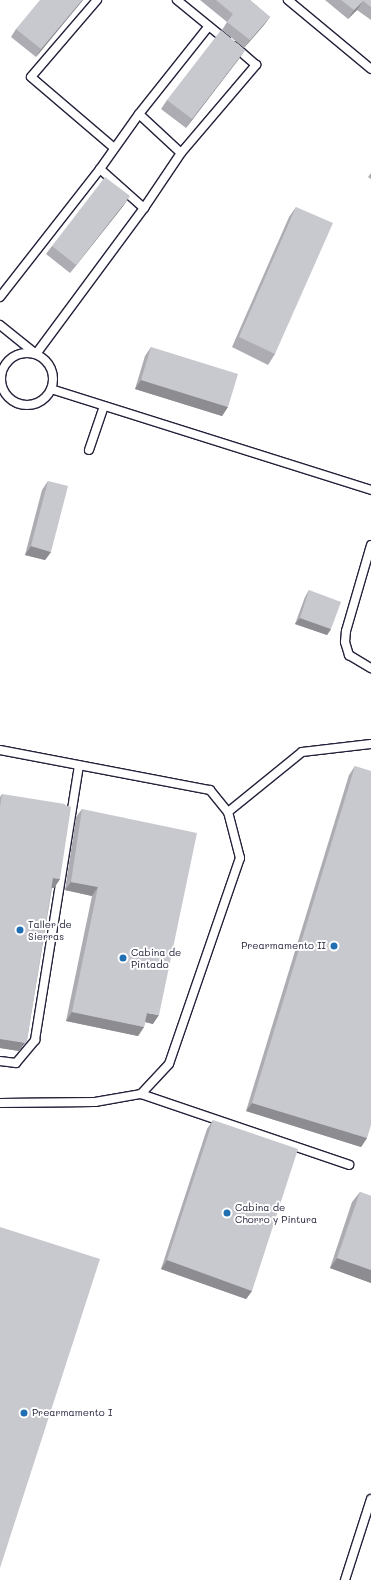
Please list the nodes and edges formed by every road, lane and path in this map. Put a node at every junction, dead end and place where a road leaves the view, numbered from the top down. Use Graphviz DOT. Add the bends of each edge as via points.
graph roads {
  1 [pos="97,0"];
  2 [pos="178,0"];
  3 [pos="288,0"];
  4 [pos="209,26"];
  5 [pos="371,69"];
  6 [pos="139,114"];
  7 [pos="114,148"];
  8 [pos="181,153"];
  9 [pos="100,169"];
  10 [pos="144,208"];
  11 [pos="0,297"];
  12 [pos="0,325"];
  13 [pos="36,354"];
  14 [pos="1,370"];
  15 [pos="51,389"];
  16 [pos="104,406"];
  17 [pos="88,450"];
  18 [pos="371,490"];
  19 [pos="371,545"];
  20 [pos="371,668"];
  21 [pos="371,744"];
  22 [pos="0,750"];
  23 [pos="79,765"];
  24 [pos="228,812"];
  25 [pos="0,1061"];
  26 [pos="141,1094"];
  27 [pos="0,1103"];
  28 [pos="349,1165"];
  29 [pos="371,1500"];
  30 [pos="345,1580"];
  1 -- 7 [label="lane" via="31,77"];
  2 -- 4 [label="lane"];
  3 -- 5 [label="lane"];
  4 -- 6 [label="lane"];
  4 -- 8 [label="lane" via="256,64"];
  6 -- 7 [label="lane"];
  6 -- 8 [label="lane"];
  7 -- 9 [label="lane"];
  8 -- 10 [label="lane"];
  9 -- 10 [label="lane"];
  9 -- 11 [label="lane"];
  10 -- 13 [label="lane"];
  12 -- 13 [label="lane"];
  13 -- 14 [label="lane" via="12,357"];
  13 -- 15 [label="lane" via="46,361 52,371"];
  14 -- 15 [label="lane" via="5,394 18,404 29,405 41,400"];
  15 -- 16 [label="lane"];
  16 -- 17 [label="lane"];
  16 -- 18 [label="lane"];
  19 -- 20 [label="lane" via="345,642 349,655"];
  21 -- 24 [label="lane" via="302,752"];
  22 -- 23 [label="lane"];
  23 -- 24 [label="lane" via="210,790"];
  23 -- 25 [label="lane" via="35,1040 16,1063"];
  24 -- 26 [label="lane" via="240,858 169,1064"];
  26 -- 27 [label="lane" via="95,1102"];
  26 -- 28 [label="lane"];
  29 -- 30 [label="lane"];
}
